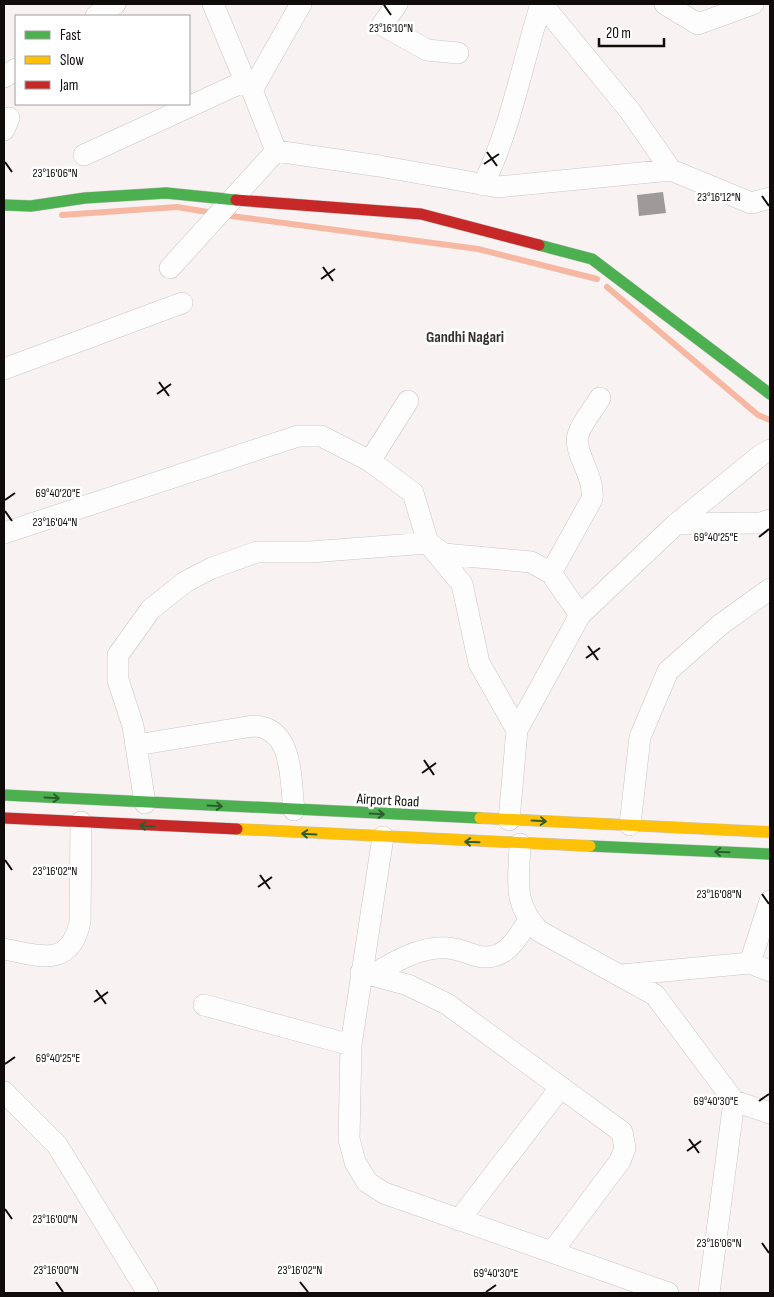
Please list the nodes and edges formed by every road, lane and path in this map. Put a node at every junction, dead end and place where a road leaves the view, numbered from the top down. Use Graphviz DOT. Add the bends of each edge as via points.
graph roads {
  1 [pos="115,4"];
  2 [pos="213,4"];
  3 [pos="301,4"];
  4 [pos="397,4"];
  5 [pos="542,4"];
  6 [pos="665,4"];
  7 [pos="753,4"];
  8 [pos="98,15"];
  9 [pos="458,53"];
  10 [pos="15,70"];
  11 [pos="4,77"];
  12 [pos="248,86"];
  13 [pos="276,151"];
  14 [pos="84,154"];
  15 [pos="671,170"];
  16 [pos="483,185"];
  17 [pos="770,198"];
  18 [pos="4,205"];
  19 [pos="224,210"];
  20 [pos="170,268"];
  21 [pos="182,303"];
  22 [pos="4,369"];
  23 [pos="770,394"];
  24 [pos="600,398"];
  25 [pos="408,401"];
  26 [pos="770,450"];
  27 [pos="370,461"];
  28 [pos="770,520"];
  29 [pos="676,524"];
  30 [pos="4,533"];
  31 [pos="428,543"];
  32 [pos="551,572"];
  33 [pos="770,589"];
  34 [pos="580,615"];
  35 [pos="517,730"];
  36 [pos="136,745"];
  37 [pos="4,796"];
  38 [pos="146,803"];
  39 [pos="294,810"];
  40 [pos="4,818"];
  41 [pos="509,820"];
  42 [pos="81,822"];
  43 [pos="630,826"];
  44 [pos="770,832"];
  45 [pos="383,837"];
  46 [pos="520,844"];
  47 [pos="770,854"];
  48 [pos="770,901"];
  49 [pos="529,920"];
  50 [pos="4,949"];
  51 [pos="750,963"];
  52 [pos="770,971"];
  53 [pos="367,974"];
  54 [pos="621,975"];
  55 [pos="204,1005"];
  56 [pos="350,1045"];
  57 [pos="561,1087"];
  58 [pos="4,1092"];
  59 [pos="734,1101"];
  60 [pos="770,1113"];
  61 [pos="460,1220"];
  62 [pos="552,1252"];
  63 [pos="148,1293"];
  64 [pos="668,1293"];
  65 [pos="710,1293"];
  1 -- 8 [label="street"];
  2 -- 12 [label="street"];
  3 -- 12 [label="street"];
  4 -- 9 [label="street" via="382,25 427,50"];
  5 -- 15 [label="street" via="630,111"];
  5 -- 16 [label="street" via="493,165"];
  6 -- 7 [label="street" via="698,24"];
  10 -- 11 [label="street"];
  12 -- 13 [label="street"];
  12 -- 14 [label="street"];
  13 -- 16 [label="street"];
  13 -- 19 [label="street"];
  15 -- 16 [label="street" via="498,187"];
  15 -- 17 [label="street" via="751,203"];
  18 -- 19 [label="main road" via="31,206 166,192"];
  19 -- 20 [label="street"];
  19 -- 23 [label="main road" via="421,214 592,259"];
  21 -- 22 [label="street"];
  24 -- 32 [label="street" via="582,426 577,443 591,477 592,499"];
  25 -- 27 [label="street"];
  26 -- 29 [label="street"];
  27 -- 30 [label="street" via="320,436 298,436"];
  27 -- 31 [label="street" via="413,493"];
  28 -- 29 [label="street" via="761,523"];
  29 -- 34 [label="street"];
  31 -- 32 [label="street" via="444,554 531,562"];
  31 -- 35 [label="street" via="462,584 479,663"];
  31 -- 36 [label="street" via="310,552 257,552 212,568 185,582 151,609 118,655 118,680"];
  32 -- 34 [label="street"];
  33 -- 43 [label="street" via="720,625 668,671 640,737"];
  34 -- 35 [label="street"];
  35 -- 41 [label="street"];
  36 -- 38 [label="street"];
  36 -- 39 [label="street" via="253,726 265,727 281,740 286,750"];
  37 -- 38 [label="main road, Airport Road, one-way"];
  38 -- 39 [label="main road, Airport Road, one-way"];
  39 -- 41 [label="main road, Airport Road, one-way"];
  40 -- 42 [label="main road"];
  41 -- 43 [label="main road, Airport Road, one-way"];
  45 -- 42 [label="main road, one-way"];
  42 -- 50 [label="street" via="80,922 77,935 69,948 57,955 40,956"];
  43 -- 44 [label="main road, Airport Road"];
  46 -- 45 [label="main road, one-way"];
  45 -- 53 [label="street"];
  47 -- 46 [label="main road, one-way"];
  46 -- 49 [label="street" via="519,898"];
  48 -- 51 [label="street"];
  49 -- 53 [label="street" via="513,945 491,958 445,948 417,952"];
  49 -- 54 [label="street" via="539,931"];
  51 -- 52 [label="street"];
  51 -- 54 [label="street"];
  53 -- 56 [label="street"];
  53 -- 57 [label="street" via="408,985 447,1004"];
  54 -- 59 [label="street" via="655,995"];
  55 -- 56 [label="street"];
  56 -- 61 [label="street" via="349,1139 355,1162 367,1182 384,1194"];
  57 -- 61 [label="street"];
  57 -- 62 [label="street" via="622,1132 625,1148 620,1161"];
  58 -- 63 [label="street" via="57,1145"];
  59 -- 60 [label="street"];
  59 -- 65 [label="street"];
  61 -- 62 [label="street"];
  62 -- 64 [label="street"];
}
